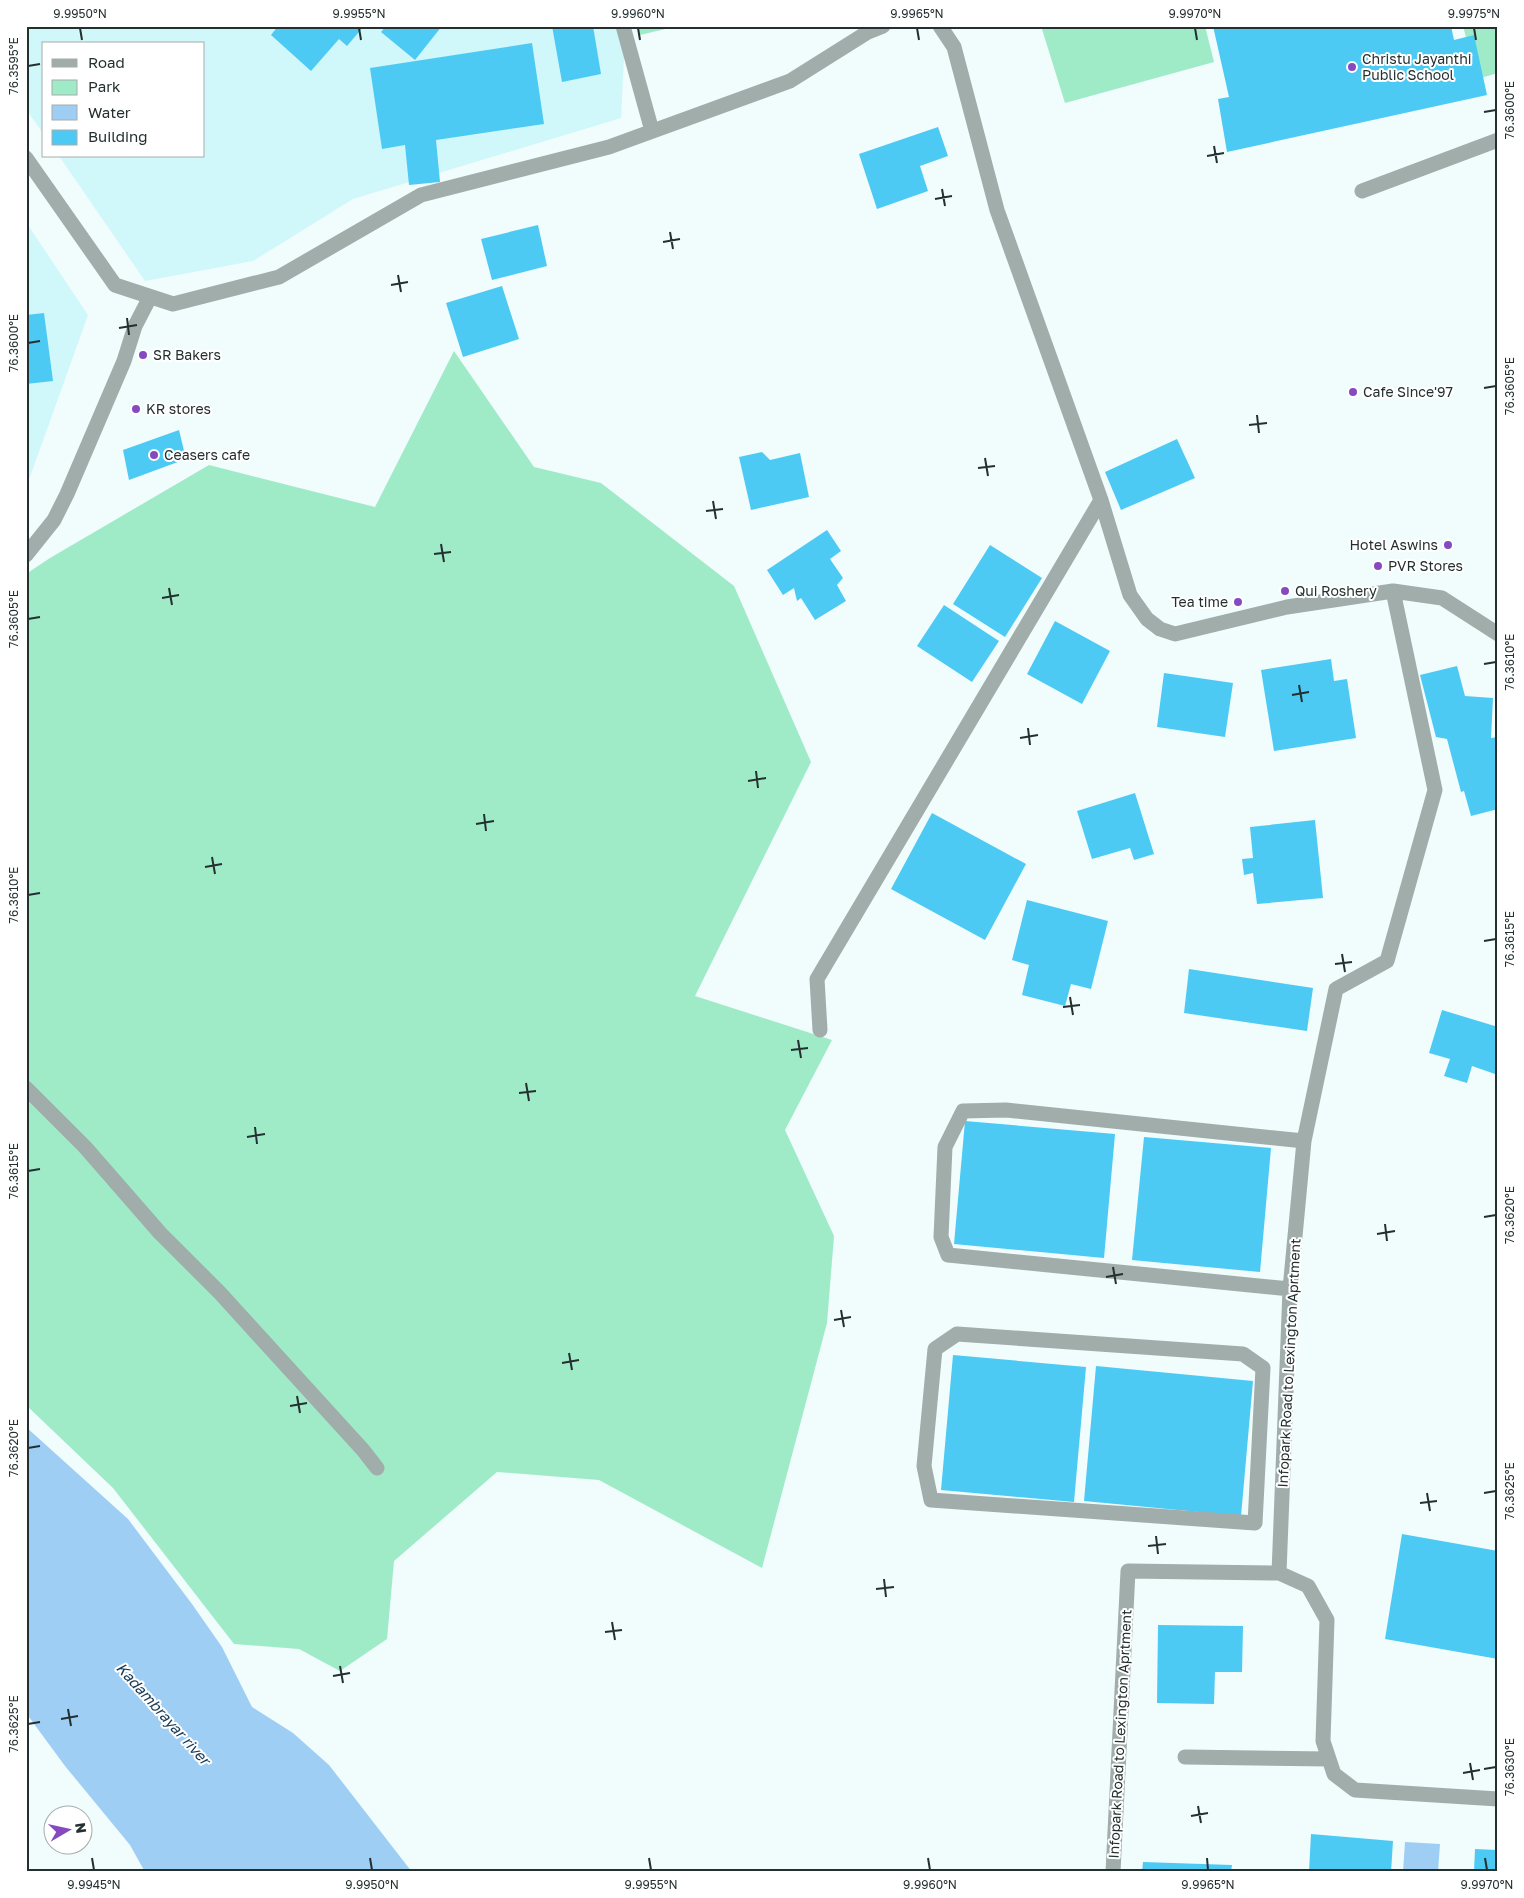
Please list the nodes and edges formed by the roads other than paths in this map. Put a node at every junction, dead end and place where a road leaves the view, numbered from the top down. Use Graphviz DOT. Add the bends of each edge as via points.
graph roads {
  1 [pos="623,26"];
  2 [pos="883,26"];
  3 [pos="940,26"];
  4 [pos="652,131"];
  5 [pos="1498,140"];
  6 [pos="26,158"];
  7 [pos="1362,191"];
  8 [pos="150,297"];
  9 [pos="1101,500"];
  10 [pos="26,555"];
  11 [pos="1393,591"];
  12 [pos="1498,634"];
  13 [pos="820,1030"];
  14 [pos="26,1088"];
  15 [pos="1304,1141"];
  16 [pos="1290,1289"];
  17 [pos="377,1468"];
  18 [pos="1255,1523"];
  19 [pos="1281,1524"];
  20 [pos="1280,1572"];
  21 [pos="1185,1757"];
  22 [pos="1329,1759"];
  23 [pos="1498,1799"];
  24 [pos="1113,1872"];
  1 -- 4 [label="street"];
  2 -- 4 [label="street" via="790,81"];
  3 -- 9 [label="street" via="954,47 997,210"];
  4 -- 8 [label="street" via="609,146 421,195 279,277 173,304"];
  5 -- 7 [label="street"];
  6 -- 8 [label="street" via="114,285"];
  8 -- 10 [label="street" via="135,326 124,361 67,494 54,520"];
  9 -- 11 [label="street" via="1130,594 1147,619 1160,630 1175,634 1188,632 1286,607"];
  9 -- 13 [label="street" via="817,979"];
  11 -- 12 [label="street" via="1442,598"];
  11 -- 15 [label="street, Infopark Road to Lexington Aprtment" via="1435,790 1387,961 1336,989"];
  14 -- 17 [label="street" via="85,1147"];
  15 -- 16 [label="street, Infopark Road to Lexington Aprtment"];
  15 -- 16 [label="street" via="1006,1110 963,1110 944,1147 941,1236 948,1255"];
  16 -- 19 [label="street, Infopark Road to Lexington Aprtment"];
  18 -- 18 [label="street" via="931,1500 924,1466 935,1349 957,1334 1243,1354 1263,1368"];
  18 -- 19 [label="street"];
  19 -- 20 [label="street, Infopark Road to Lexington Aprtment"];
  20 -- 22 [label="street" via="1308,1586 1327,1620 1324,1741"];
  20 -- 24 [label="street, Infopark Road to Lexington Aprtment" via="1128,1570"];
  21 -- 22 [label="street"];
  22 -- 23 [label="street" via="1334,1774 1355,1790"];
}
